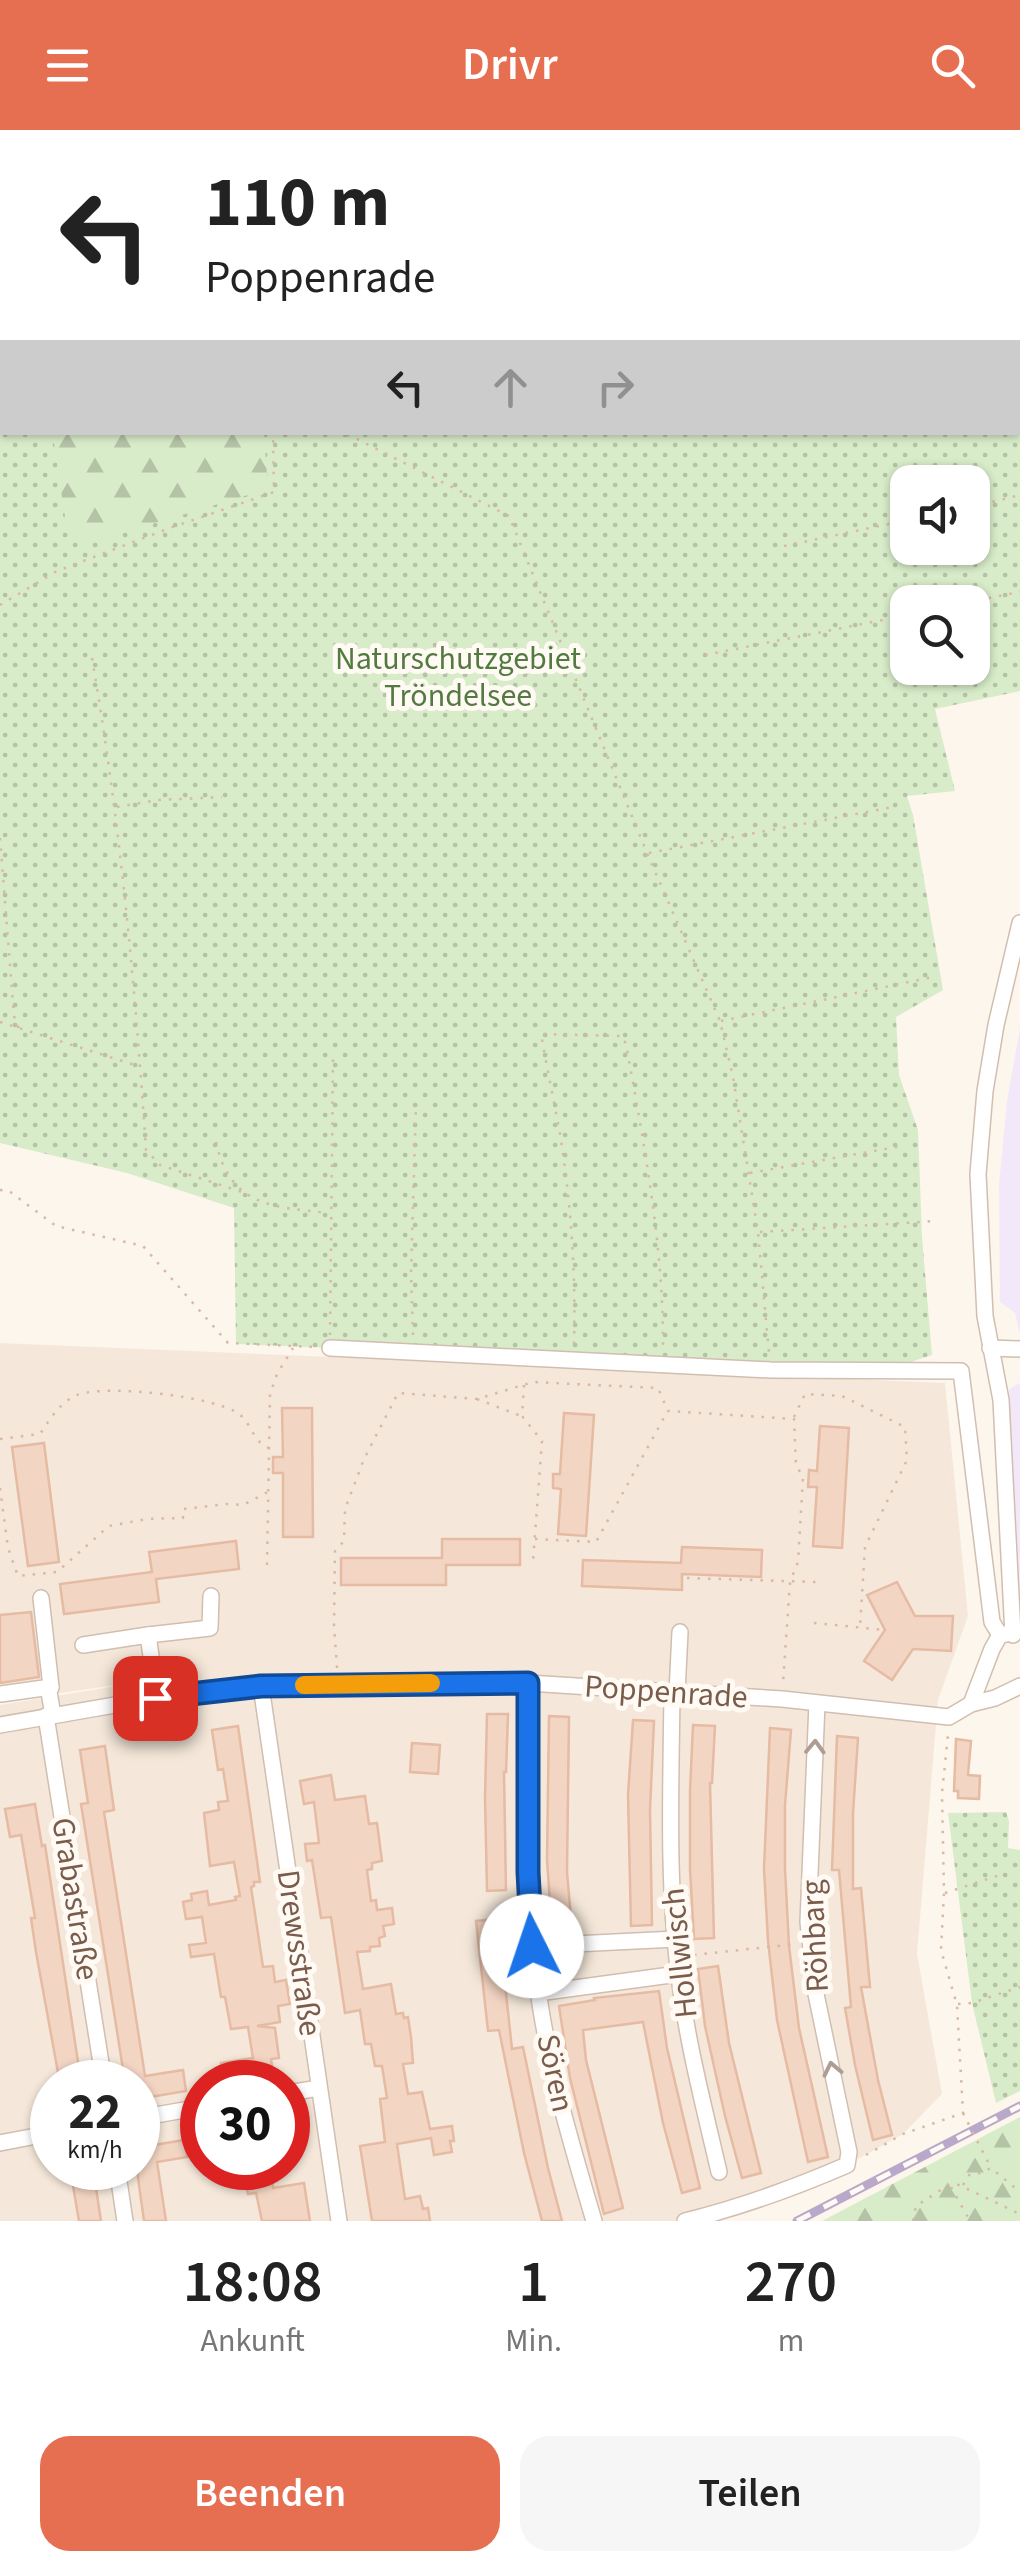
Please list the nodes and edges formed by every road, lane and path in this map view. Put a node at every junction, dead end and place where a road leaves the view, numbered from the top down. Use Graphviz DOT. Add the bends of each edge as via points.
graph roads {
  1 [pos="273,435"];
  2 [pos="347,435"];
  3 [pos="1020,495"];
  4 [pos="990,502"];
  5 [pos="890,524"];
  6 [pos="784,546"];
  7 [pos="1020,592"];
  8 [pos="990,598"];
  9 [pos="0,605"];
  10 [pos="890,619"];
  11 [pos="705,655"];
  12 [pos="92,658"];
  13 [pos="222,797"];
  14 [pos="893,807"];
  15 [pos="116,808"];
  16 [pos="0,838"];
  17 [pos="647,853"];
  18 [pos="1020,923"];
  19 [pos="1017,954"];
  20 [pos="933,978"];
  21 [pos="720,1021"];
  22 [pos="0,1022"];
  23 [pos="19,1029"];
  24 [pos="333,1059"];
  25 [pos="140,1066"];
  26 [pos="416,1104"];
  27 [pos="216,1142"];
  28 [pos="902,1146"];
  29 [pos="748,1173"];
  30 [pos="0,1190"];
  31 [pos="244,1193"];
  32 [pos="331,1213"];
  33 [pos="936,1221"];
  34 [pos="758,1232"];
  35 [pos="295,1346"];
  36 [pos="330,1348"];
  37 [pos="990,1348"];
  38 [pos="1020,1349"];
  39 [pos="413,1352"];
  40 [pos="574,1361"];
  41 [pos="662,1365"];
  42 [pos="771,1370"];
  43 [pos="524,1385"];
  44 [pos="477,1398"];
  45 [pos="668,1410"];
  46 [pos="522,1416"];
  47 [pos="794,1419"];
  48 [pos="0,1438"];
  49 [pos="269,1448"];
  50 [pos="0,1488"];
  51 [pos="268,1492"];
  52 [pos="1,1509"];
  53 [pos="535,1540"];
  54 [pos="533,1561"];
  55 [pos="267,1565"];
  56 [pos="687,1578"];
  57 [pos="790,1582"];
  58 [pos="816,1582"];
  59 [pos="210,1596"];
  60 [pos="41,1598"];
  61 [pos="814,1623"];
  62 [pos="860,1627"];
  63 [pos="885,1630"];
  64 [pos="680,1632"];
  65 [pos="148,1635"];
  66 [pos="1011,1635"];
  67 [pos="83,1645"];
  68 [pos="528,1683"];
  69 [pos="338,1685"];
  70 [pos="51,1686"];
  71 [pos="261,1686"];
  72 [pos="1020,1686"];
  73 [pos="674,1692"];
  74 [pos="1,1694"];
  75 [pos="157,1698"];
  76 [pos="782,1699"];
  77 [pos="817,1703"];
  78 [pos="971,1704"];
  79 [pos="50,1716"];
  80 [pos="950,1717"];
  81 [pos="0,1724"];
  82 [pos="1004,1874"];
  83 [pos="944,1894"];
  84 [pos="676,1939"];
  85 [pos="811,1943"];
  86 [pos="532,1946"];
  87 [pos="678,1956"];
  88 [pos="678,1974"];
  89 [pos="1020,1987"];
  90 [pos="538,1993"];
  91 [pos="956,2004"];
  92 [pos="101,2060"];
  93 [pos="319,2088"];
  94 [pos="310,2089"];
  95 [pos="964,2113"];
  96 [pos="30,2137"];
  97 [pos="0,2142"];
  98 [pos="847,2165"];
  99 [pos="991,2168"];
  100 [pos="719,2172"];
  101 [pos="950,2184"];
  102 [pos="962,2186"];
  103 [pos="120,2190"];
  104 [pos="1020,2192"];
  105 [pos="1020,2214"];
  106 [pos="125,2221"];
  107 [pos="340,2221"];
  108 [pos="594,2221"];
  109 [pos="684,2221"];
  110 [pos="913,2221"];
  111 [pos="970,2221"];
  1 -- 9 [label="path" via="274,492 56,571"];
  2 -- 17 [label="path" via="509,516"];
  3 -- 4 [label="path"];
  5 -- 6 [label="path"];
  7 -- 8 [label="path"];
  10 -- 11 [label="path"];
  12 -- 15 [label="path"];
  13 -- 15 [label="path"];
  14 -- 17 [label="path"];
  15 -- 25 [label="path"];
  16 -- 23 [label="path"];
  17 -- 21 [label="path"];
  18 -- 19 [label="street"];
  19 -- 37 [label="street" via="984,1091 978,1174"];
  20 -- 21 [label="path"];
  21 -- 29 [label="path"];
  22 -- 23 [label="path"];
  23 -- 25 [label="path"];
  24 -- 32 [label="path"];
  25 -- 31 [label="path" via="146,1150 160,1165"];
  26 -- 39 [label="path"];
  27 -- 31 [label="path"];
  28 -- 29 [label="path"];
  29 -- 34 [label="path"];
  30 -- 35 [label="path" via="56,1226 142,1246 228,1344"];
  31 -- 32 [label="path"];
  32 -- 36 [label="path"];
  33 -- 34 [label="path"];
  34 -- 42 [label="path"];
  35 -- 36 [label="path"];
  35 -- 49 [label="path" via="270,1394"];
  36 -- 39 [label="street"];
  37 -- 38 [label="street"];
  37 -- 66 [label="street" via="1001,1400"];
  39 -- 40 [label="street"];
  40 -- 41 [label="street"];
  40 -- 41 [label="path" via="569,1209 541,1034 622,1036 626,1044 657,1252"];
  41 -- 42 [label="street"];
  42 -- 66 [label="street" via="961,1371 992,1622"];
  43 -- 44 [label="path"];
  43 -- 45 [label="path" via="658,1388"];
  43 -- 46 [label="path"];
  44 -- 46 [label="path"];
  44 -- 69 [label="path" via="398,1393 364,1459 345,1509 344,1541 335,1551"];
  45 -- 47 [label="path"];
  45 -- 53 [label="path" via="596,1542"];
  46 -- 53 [label="path" via="542,1441"];
  47 -- 57 [label="path" via="802,1477 798,1562"];
  47 -- 62 [label="path" via="805,1394 842,1396 905,1427 907,1460 865,1547"];
  48 -- 49 [label="path" via="40,1434 58,1407 80,1394 118,1390 189,1396 239,1414"];
  49 -- 51 [label="path"];
  50 -- 52 [label="path"];
  51 -- 52 [label="path" via="243,1505 183,1509 184,1518 108,1526 58,1572 18,1576"];
  51 -- 55 [label="path"];
  53 -- 54 [label="path"];
  56 -- 57 [label="path"];
  57 -- 58 [label="path"];
  57 -- 76 [label="path"];
  59 -- 65 [label="street" via="210,1628"];
  60 -- 70 [label="street, Grabastraße"];
  61 -- 62 [label="path"];
  62 -- 63 [label="path"];
  64 -- 73 [label="street, Hollwisch"];
  65 -- 67 [label="street"];
  65 -- 75 [label="street"];
  66 -- 78 [label="street" via="992,1649"];
  68 -- 69 [label="street, Poppenrade"];
  68 -- 73 [label="street, Poppenrade"];
  68 -- 86 [label="street, Sören"];
  69 -- 71 [label="street, Poppenrade"];
  70 -- 74 [label="street"];
  70 -- 79 [label="street, Grabastraße"];
  71 -- 75 [label="street, Poppenrade"];
  71 -- 93 [label="street, Drewsstraße"];
  72 -- 78 [label="street"];
  73 -- 76 [label="street, Poppenrade"];
  73 -- 84 [label="street, Hollwisch"];
  75 -- 79 [label="street, Poppenrade"];
  76 -- 77 [label="street, Poppenrade"];
  77 -- 80 [label="street, Poppenrade"];
  85 -- 77 [label="street, Röhbarg, one-way"];
  78 -- 80 [label="street"];
  79 -- 81 [label="street, Poppenrade"];
  79 -- 92 [label="street, Grabastraße"];
  80 -- 83 [label="path" via="942,1793"];
  82 -- 83 [label="path"];
  83 -- 91 [label="path" via="941,1950"];
  84 -- 86 [label="street"];
  84 -- 87 [label="street, Hollwisch"];
  85 -- 87 [label="path"];
  98 -- 85 [label="street, Röhbarg, one-way"];
  86 -- 90 [label="street, Sören"];
  87 -- 88 [label="street, Hollwisch"];
  88 -- 90 [label="street"];
  88 -- 100 [label="street, Hollwisch"];
  89 -- 91 [label="path"];
  90 -- 108 [label="street, Sören" via="558,2100"];
  91 -- 95 [label="path"];
  93 -- 94 [label="street"];
  93 -- 107 [label="street, Drewsstraße"];
  95 -- 98 [label="path" via="903,2134"];
  95 -- 99 [label="path, bridge"];
  96 -- 97 [label="street"];
  98 -- 109 [label="street"];
  99 -- 102 [label="path" via="970,2174"];
  99 -- 104 [label="path"];
  101 -- 102 [label="path"];
  101 -- 110 [label="path" via="916,2206"];
  101 -- 111 [label="path"];
  102 -- 105 [label="path"];
  103 -- 106 [label="street"];
}
